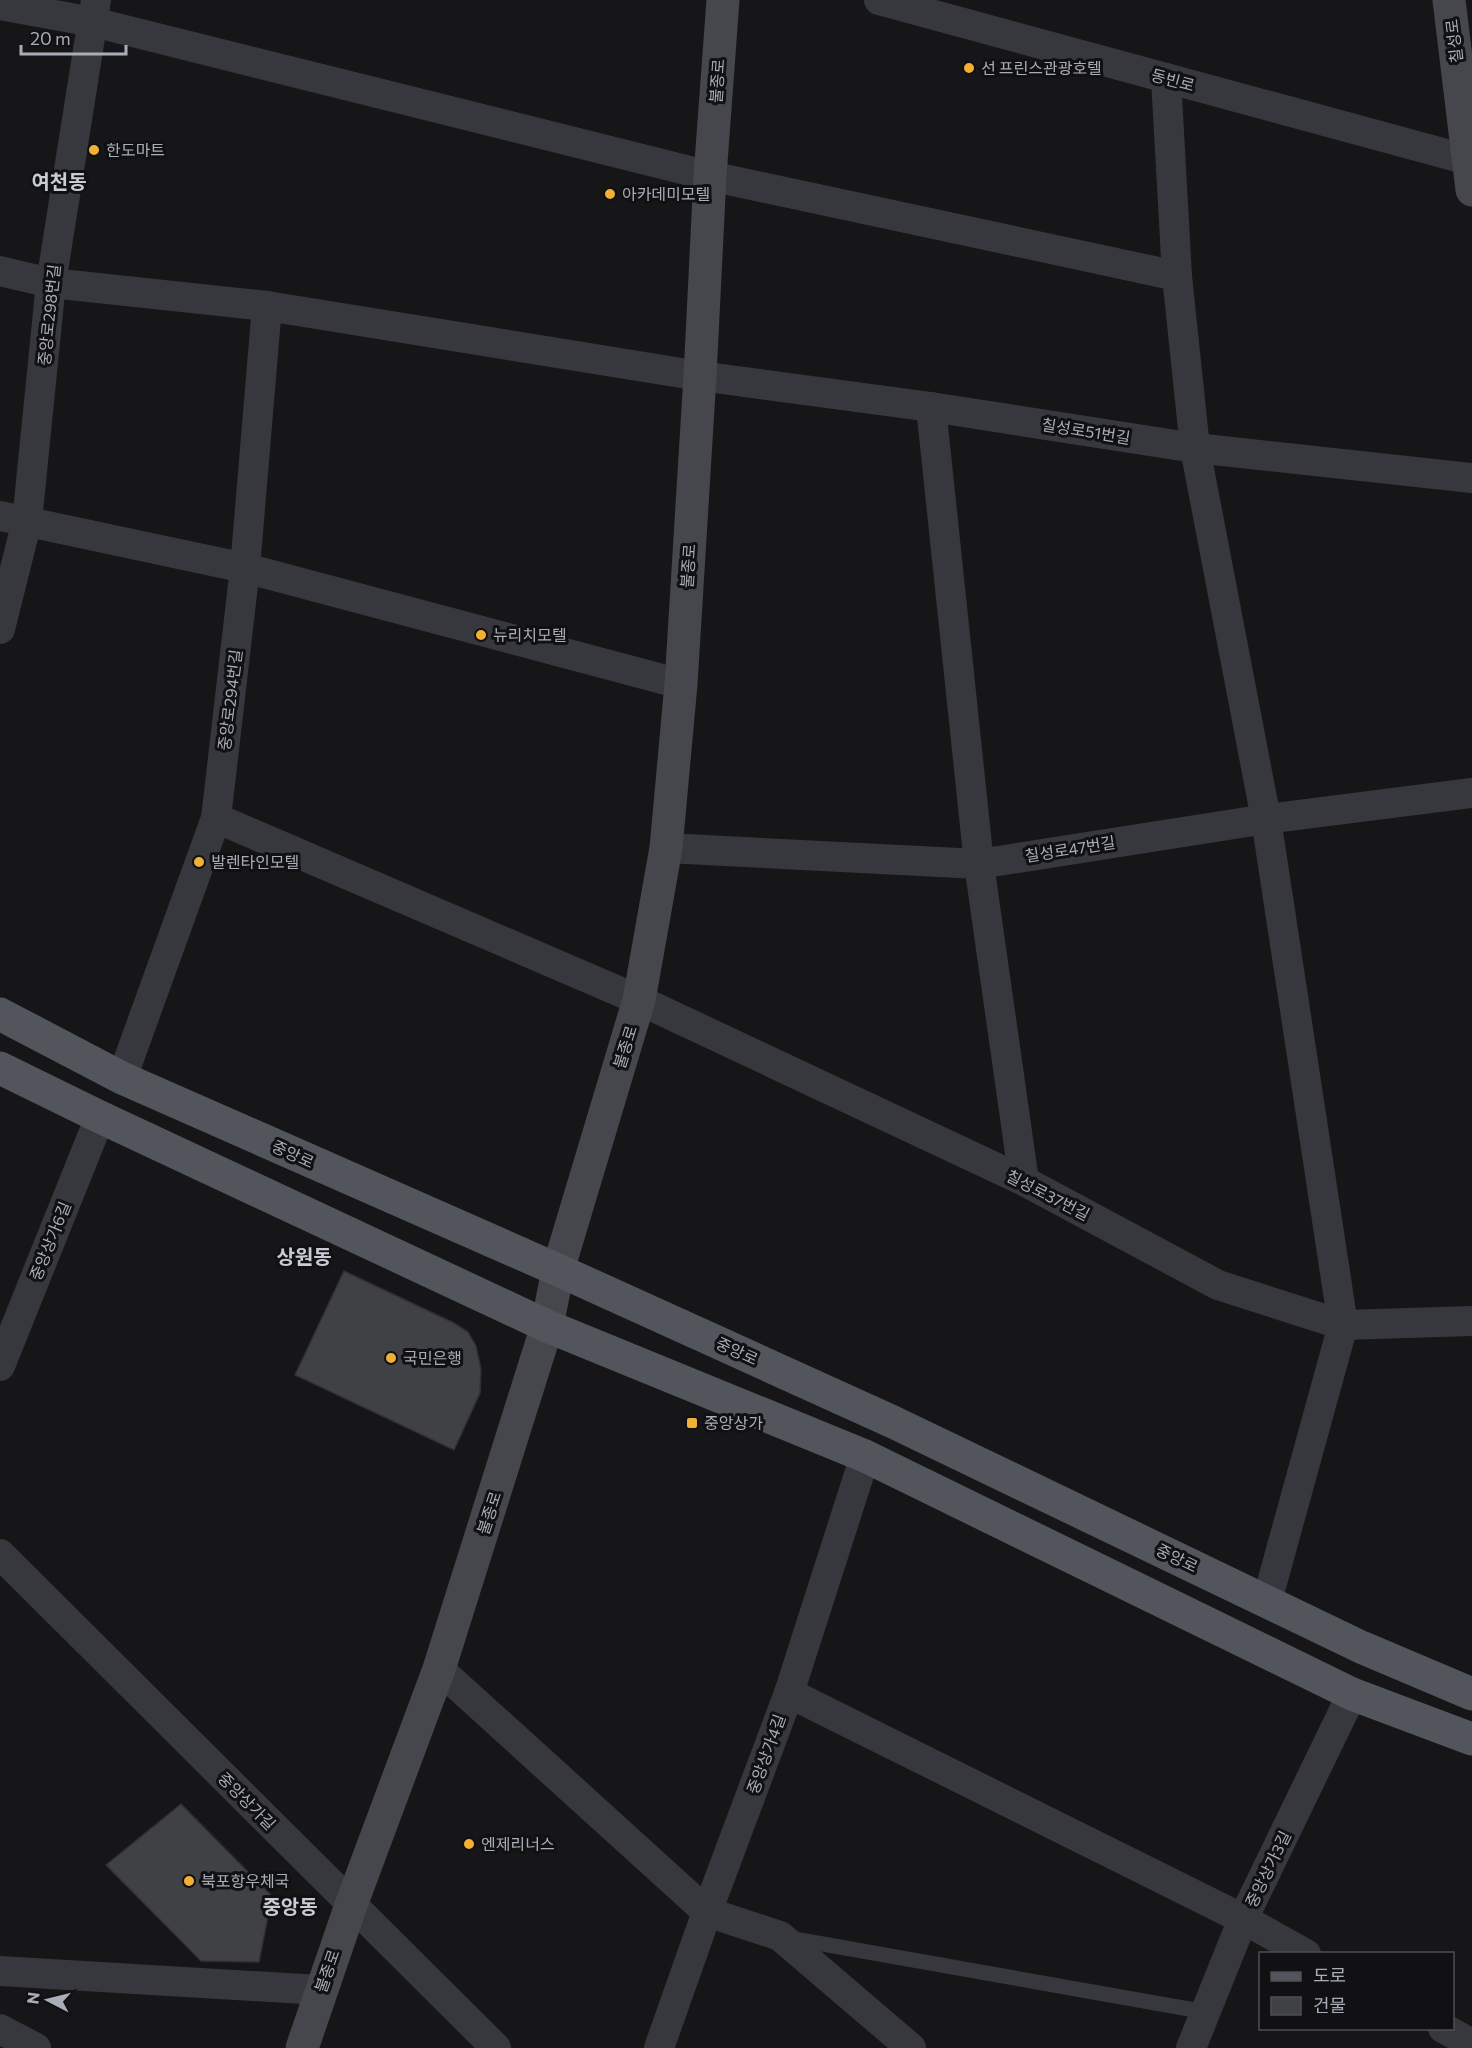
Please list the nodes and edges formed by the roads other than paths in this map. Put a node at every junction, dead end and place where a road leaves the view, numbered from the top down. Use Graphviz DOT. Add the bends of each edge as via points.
graph roads {
  1 [pos="723,0"];
  2 [pos="879,0"];
  3 [pos="1449,0"];
  4 [pos="0,5"];
  5 [pos="94,11"];
  6 [pos="1166,78"];
  7 [pos="1470,171"];
  8 [pos="710,176"];
  9 [pos="0,271"];
  10 [pos="1177,276"];
  11 [pos="51,283"];
  12 [pos="267,306"];
  13 [pos="700,376"];
  14 [pos="931,407"];
  15 [pos="1195,448"];
  16 [pos="1472,478"];
  17 [pos="14,519"];
  18 [pos="245,568"];
  19 [pos="0,629"];
  20 [pos="681,684"];
  21 [pos="1472,793"];
  22 [pos="216,818"];
  23 [pos="1266,819"];
  24 [pos="666,848"];
  25 [pos="979,864"];
  26 [pos="639,1000"];
  27 [pos="0,1014"];
  28 [pos="0,1068"];
  29 [pos="122,1078"];
  30 [pos="100,1117"];
  31 [pos="1024,1181"];
  32 [pos="558,1270"];
  33 [pos="1472,1321"];
  34 [pos="1343,1325"];
  35 [pos="547,1326"];
  36 [pos="0,1365"];
  37 [pos="865,1456"];
  38 [pos="0,1554"];
  39 [pos="1267,1601"];
  40 [pos="439,1669"];
  41 [pos="789,1693"];
  42 [pos="1352,1694"];
  43 [pos="1472,1694"];
  44 [pos="1472,1739"];
  45 [pos="351,1905"];
  46 [pos="707,1912"];
  47 [pos="1244,1919"];
  48 [pos="780,1936"];
  49 [pos="1304,1952"];
  50 [pos="0,1971"];
  51 [pos="321,1990"];
  52 [pos="1206,2012"];
  53 [pos="0,2029"];
  54 [pos="1447,2030"];
  55 [pos="1472,2044"];
  56 [pos="36,2048"];
  57 [pos="302,2048"];
  58 [pos="496,2048"];
  59 [pos="659,2048"];
  60 [pos="910,2048"];
  61 [pos="1191,2048"];
  1 -- 8 [label="street, 불종로"];
  2 -- 6 [label="street, 동빈로"];
  3 -- 7 [label="street, 칠성로"];
  4 -- 5 [label="street"];
  5 -- 8 [label="street"];
  5 -- 11 [label="street, 중앙로298번길"];
  6 -- 7 [label="street, 동빈로"];
  6 -- 10 [label="street"];
  8 -- 10 [label="street"];
  8 -- 13 [label="street, 불종로"];
  9 -- 11 [label="street, 칠성로51번길"];
  10 -- 15 [label="street"];
  11 -- 12 [label="street, 칠성로51번길"];
  11 -- 17 [label="street, 중앙로298번길"];
  12 -- 13 [label="street, 칠성로51번길"];
  12 -- 18 [label="street, 중앙로294번길"];
  13 -- 14 [label="street, 칠성로51번길"];
  13 -- 20 [label="street, 불종로"];
  14 -- 15 [label="street, 칠성로51번길"];
  14 -- 25 [label="street"];
  15 -- 16 [label="street, 칠성로51번길"];
  15 -- 23 [label="street"];
  17 -- 18 [label="street"];
  17 -- 19 [label="street, 중앙로298번길"];
  18 -- 20 [label="street"];
  18 -- 22 [label="street, 중앙로294번길"];
  20 -- 24 [label="street, 불종로"];
  21 -- 23 [label="street, 칠성로47번길"];
  22 -- 26 [label="street, 칠성로37번길"];
  22 -- 29 [label="street, 중앙로294번길"];
  23 -- 25 [label="street, 칠성로47번길"];
  23 -- 34 [label="street"];
  24 -- 25 [label="street, 칠성로47번길"];
  24 -- 26 [label="street, 불종로"];
  25 -- 31 [label="street"];
  26 -- 31 [label="street, 칠성로37번길"];
  26 -- 32 [label="street, 불종로"];
  27 -- 29 [label="main road, 중앙로"];
  28 -- 30 [label="main road"];
  29 -- 32 [label="main road, 중앙로"];
  30 -- 35 [label="main road"];
  30 -- 36 [label="street, 중앙상가6길"];
  31 -- 34 [label="street, 칠성로37번길" via="1218,1285"];
  32 -- 35 [label="street, 불종로"];
  32 -- 39 [label="main road, 중앙로" via="893,1422"];
  33 -- 34 [label="street, 칠성로37번길"];
  34 -- 39 [label="street"];
  35 -- 37 [label="main road"];
  35 -- 40 [label="street, 불종로"];
  37 -- 41 [label="street, 중앙상가4길"];
  37 -- 42 [label="main road"];
  38 -- 45 [label="street, 중앙상가길"];
  39 -- 43 [label="main road, 중앙로" via="1361,1647"];
  40 -- 45 [label="street, 불종로"];
  40 -- 46 [label="street"];
  41 -- 46 [label="street, 중앙상가4길"];
  41 -- 47 [label="street"];
  42 -- 44 [label="main road"];
  42 -- 47 [label="street, 중앙상가3길"];
  45 -- 51 [label="street, 불종로"];
  45 -- 58 [label="street, 중앙상가길"];
  46 -- 48 [label="street"];
  46 -- 59 [label="street, 중앙상가4길"];
  47 -- 49 [label="street"];
  47 -- 52 [label="street, 중앙상가3길"];
  48 -- 52 [label="lane"];
  48 -- 60 [label="street"];
  50 -- 51 [label="street"];
  51 -- 57 [label="street, 불종로"];
  52 -- 61 [label="street, 중앙상가3길"];
  53 -- 56 [label="street"];
  54 -- 55 [label="street"];
}
